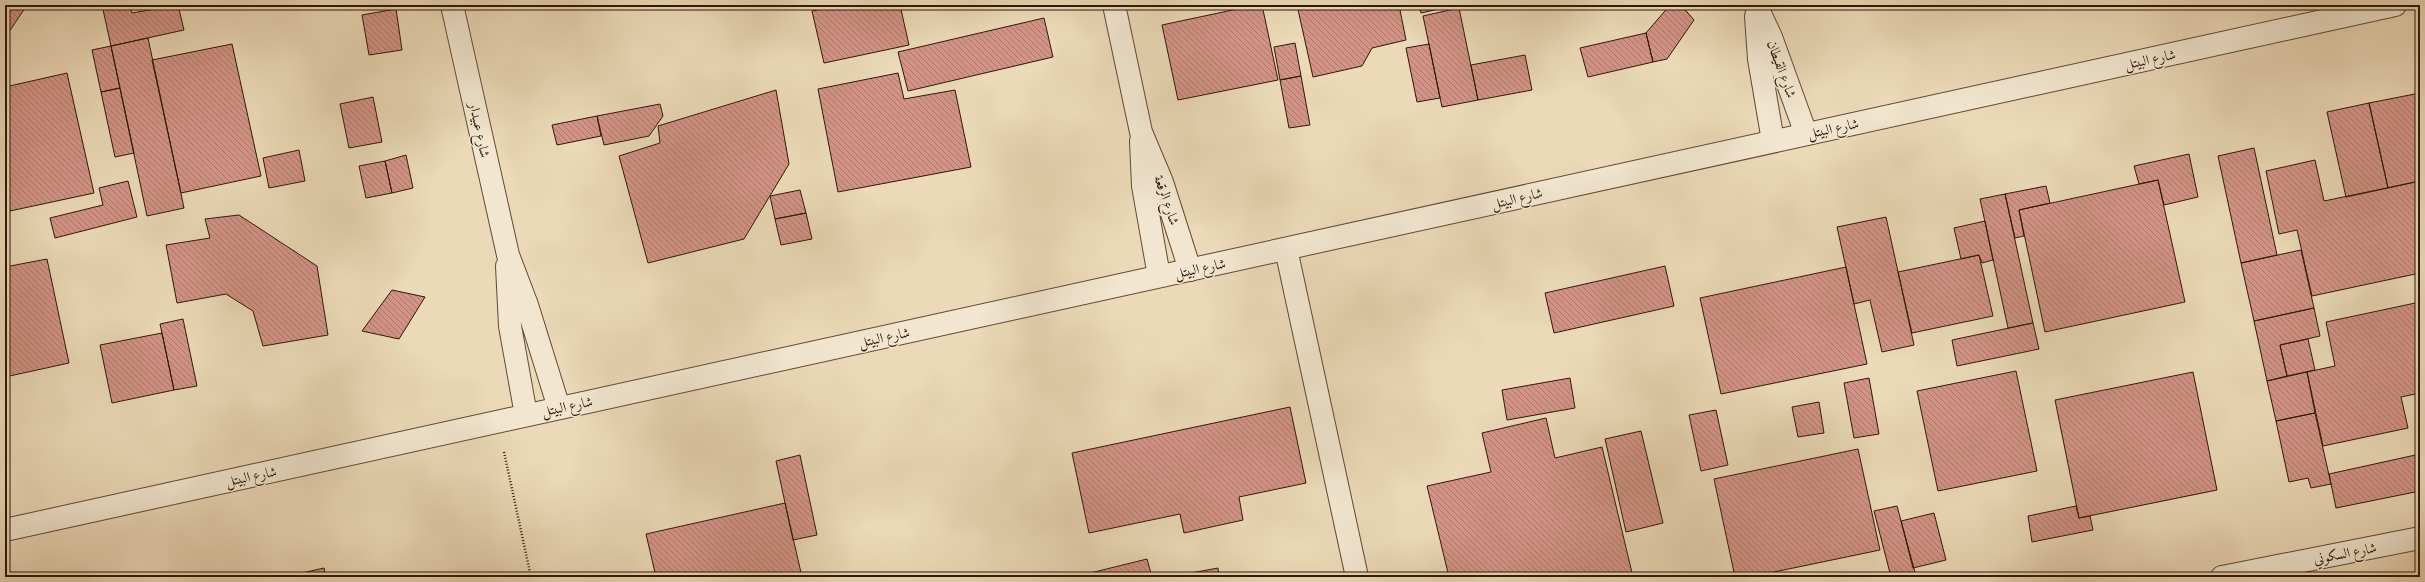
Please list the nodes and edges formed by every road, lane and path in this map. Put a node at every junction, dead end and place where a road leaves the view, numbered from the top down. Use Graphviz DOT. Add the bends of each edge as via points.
graph roads {
  1 [pos="452,5"];
  2 [pos="1114,5"];
  3 [pos="2396,5"];
  4 [pos="1141,132"];
  5 [pos="1806,134"];
  6 [pos="1773,142"];
  7 [pos="1286,250"];
  8 [pos="508,255"];
  9 [pos="1190,270"];
  10 [pos="1159,276"];
  11 [pos="559,408"];
  12 [pos="526,416"];
  13 [pos="498,422"];
  14 [pos="5,530"];
  15 [pos="2420,538"];
  16 [pos="530,577"];
  17 [pos="1358,577"];
  18 [pos="2222,577"];
  1 -- 8 [label="street, شارع عبيدار"];
  2 -- 4 [label="street, شارع الرقعة"];
  3 -- 5 [label="street, شارع البيتل"];
  4 -- 9 [label="street, شارع الرقعة" via="1162,182"];
  4 -- 10 [label="street, شارع الرقعة" via="1143,186"];
  5 -- 6 [label="street, شارع البيتل"];
  5 -- 6 [label="street, شارع القيطان" via="1778,55 1756,5 1759,58"];
  6 -- 7 [label="street, شارع البيتل"];
  7 -- 9 [label="street, شارع البيتل"];
  7 -- 17 [label="street"];
  8 -- 11 [label="street, شارع عبيدار" via="527,305"];
  8 -- 12 [label="street, شارع عبيدار" via="510,326"];
  9 -- 10 [label="street, شارع البيتل"];
  10 -- 11 [label="street, شارع البيتل"];
  11 -- 12 [label="street, شارع البيتل"];
  12 -- 13 [label="street, شارع البيتل"];
  13 -- 14 [label="street, شارع البيتل"];
  13 -- 16 [label="path"];
  15 -- 18 [label="street, شارع السكوني"];
}
